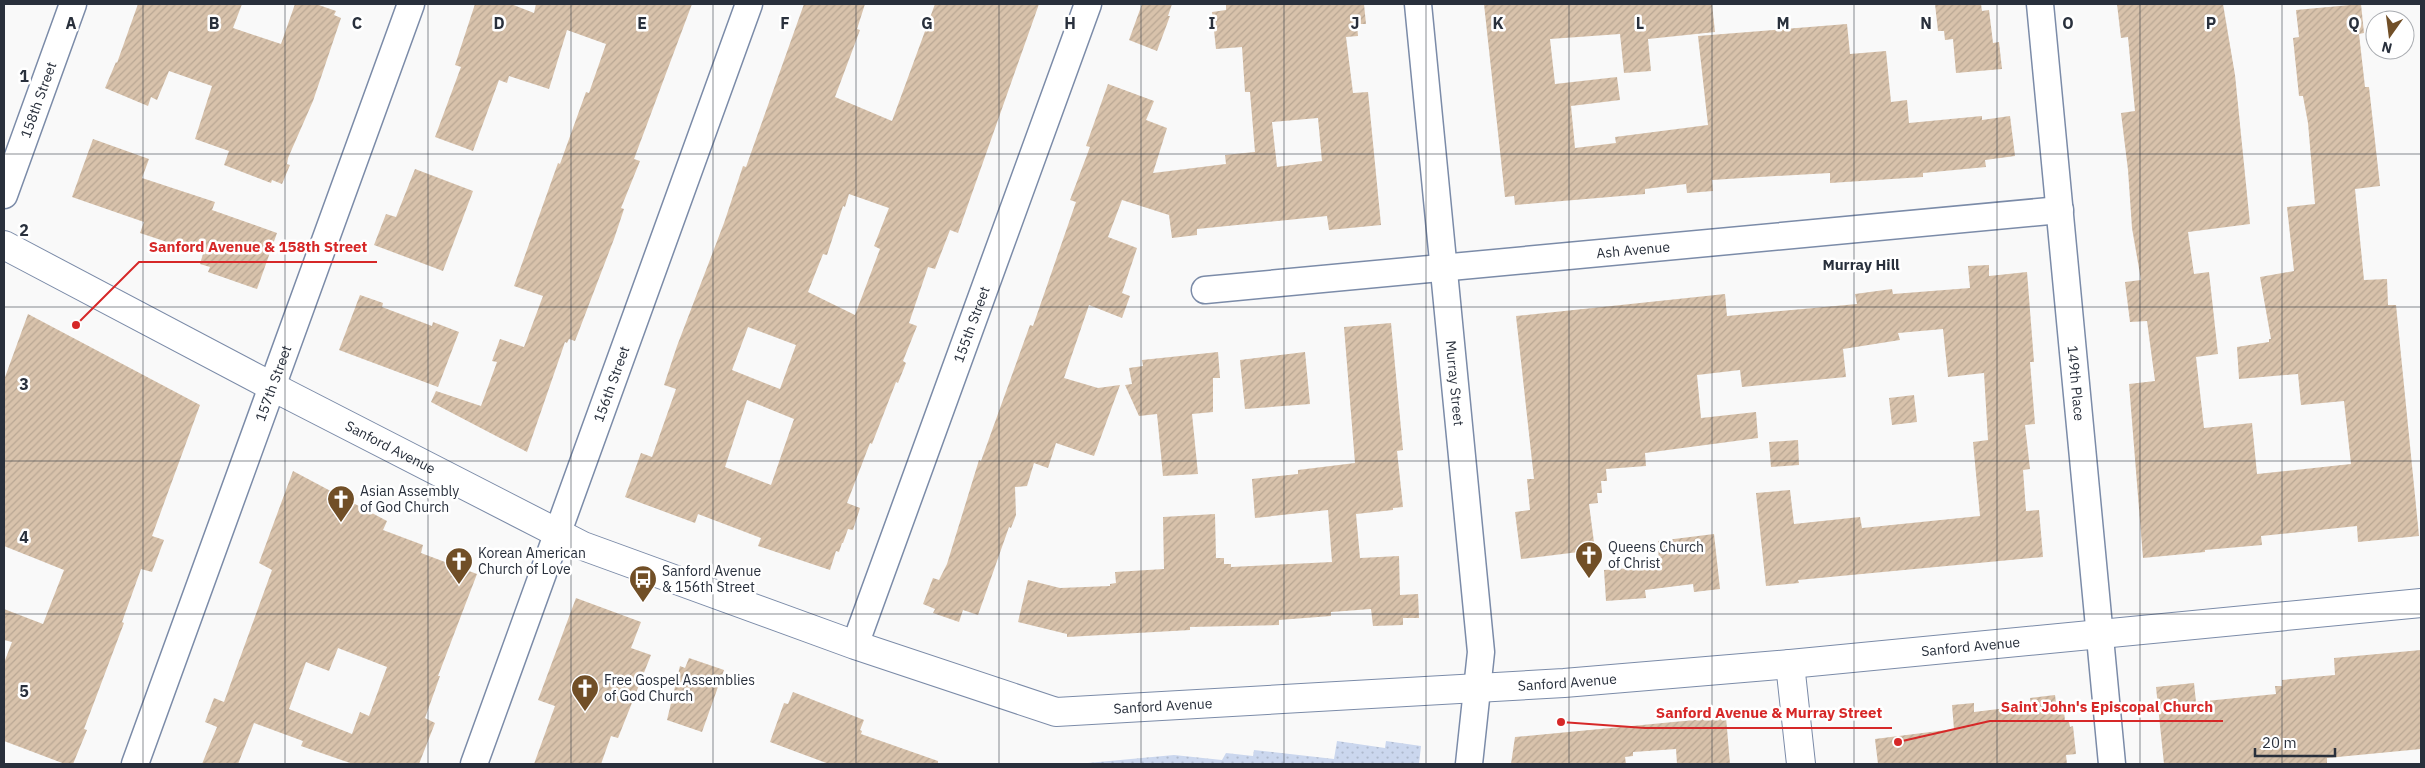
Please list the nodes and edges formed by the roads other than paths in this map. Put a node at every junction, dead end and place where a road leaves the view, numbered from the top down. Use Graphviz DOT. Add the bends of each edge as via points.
graph roads {
  1 [pos="73,4"];
  2 [pos="411,4"];
  3 [pos="749,4"];
  4 [pos="1088,4"];
  5 [pos="1418,4"];
  6 [pos="2040,4"];
  7 [pos="4,194"];
  8 [pos="2060,210"];
  9 [pos="4,245"];
  10 [pos="1444,267"];
  11 [pos="1205,290"];
  12 [pos="273,388"];
  13 [pos="558,534"];
  14 [pos="2421,603"];
  15 [pos="2098,634"];
  16 [pos="855,645"];
  17 [pos="1790,664"];
  18 [pos="1477,688"];
  19 [pos="135,764"];
  20 [pos="474,764"];
  21 [pos="1469,764"];
  22 [pos="1801,764"];
  23 [pos="2112,764"];
  1 -- 7 [label="street, 158th Street"];
  2 -- 12 [label="street, 157th Street"];
  3 -- 13 [label="street, 156th Street"];
  4 -- 16 [label="street, 155th Street"];
  5 -- 10 [label="street, Murray Street"];
  6 -- 8 [label="street, 149th Place"];
  8 -- 10 [label="street, Ash Avenue"];
  8 -- 15 [label="street, 149th Place"];
  9 -- 12 [label="street, Sanford Avenue"];
  10 -- 11 [label="street, Ash Avenue"];
  10 -- 18 [label="street, Murray Street" via="1481,652"];
  12 -- 13 [label="street, Sanford Avenue"];
  12 -- 19 [label="street, 157th Street"];
  13 -- 16 [label="street, Sanford Avenue"];
  13 -- 20 [label="street, 156th Street"];
  14 -- 15 [label="street, Sanford Avenue"];
  15 -- 17 [label="street, Sanford Avenue"];
  15 -- 23 [label="street, 149th Place"];
  16 -- 18 [label="street, Sanford Avenue" via="1056,712"];
  17 -- 18 [label="street, Sanford Avenue"];
  17 -- 22 [label="street"];
  18 -- 21 [label="street, Murray Street"];
}
